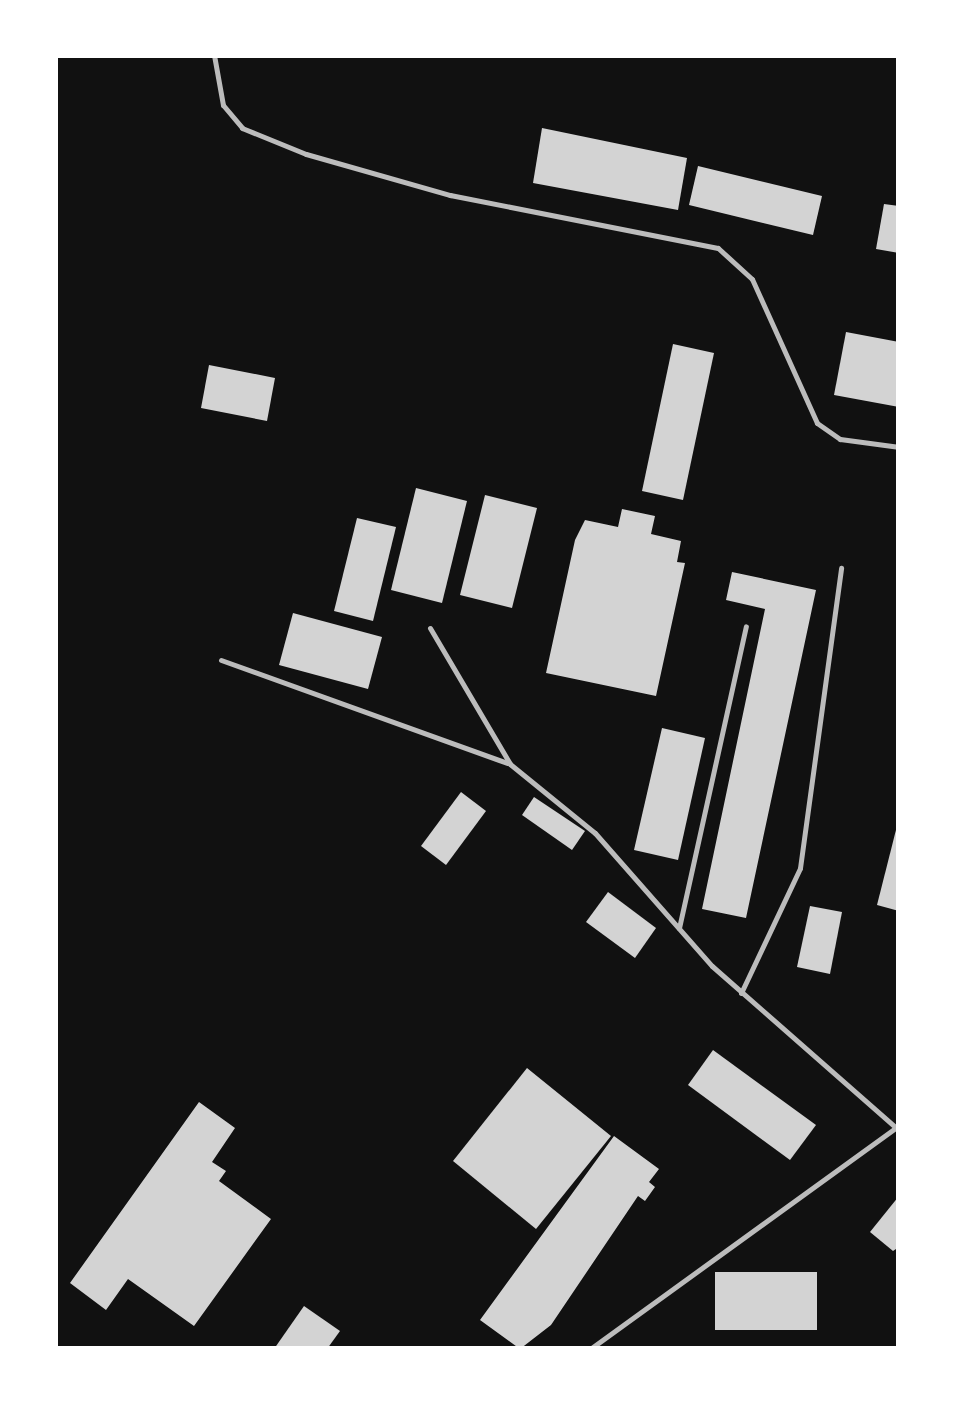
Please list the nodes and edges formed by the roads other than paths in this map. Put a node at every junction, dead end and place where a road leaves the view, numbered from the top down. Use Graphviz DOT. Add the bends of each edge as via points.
graph roads {
  1 [pos="214,55"];
  2 [pos="899,447"];
  3 [pos="841,568"];
  4 [pos="746,626"];
  5 [pos="430,628"];
  6 [pos="220,660"];
  7 [pos="510,764"];
  8 [pos="679,928"];
  9 [pos="741,992"];
  10 [pos="897,1129"];
  11 [pos="590,1349"];
  1 -- 2 [label="lane" via="223,105 242,128 306,154 450,196 718,248 752,279 817,424 840,439"];
  3 -- 9 [label="lane" via="800,868"];
  4 -- 8 [label="lane"];
  5 -- 7 [label="lane"];
  6 -- 7 [label="lane"];
  7 -- 8 [label="lane" via="596,833"];
  8 -- 9 [label="lane"];
  9 -- 10 [label="lane"];
  10 -- 11 [label="lane"];
}
